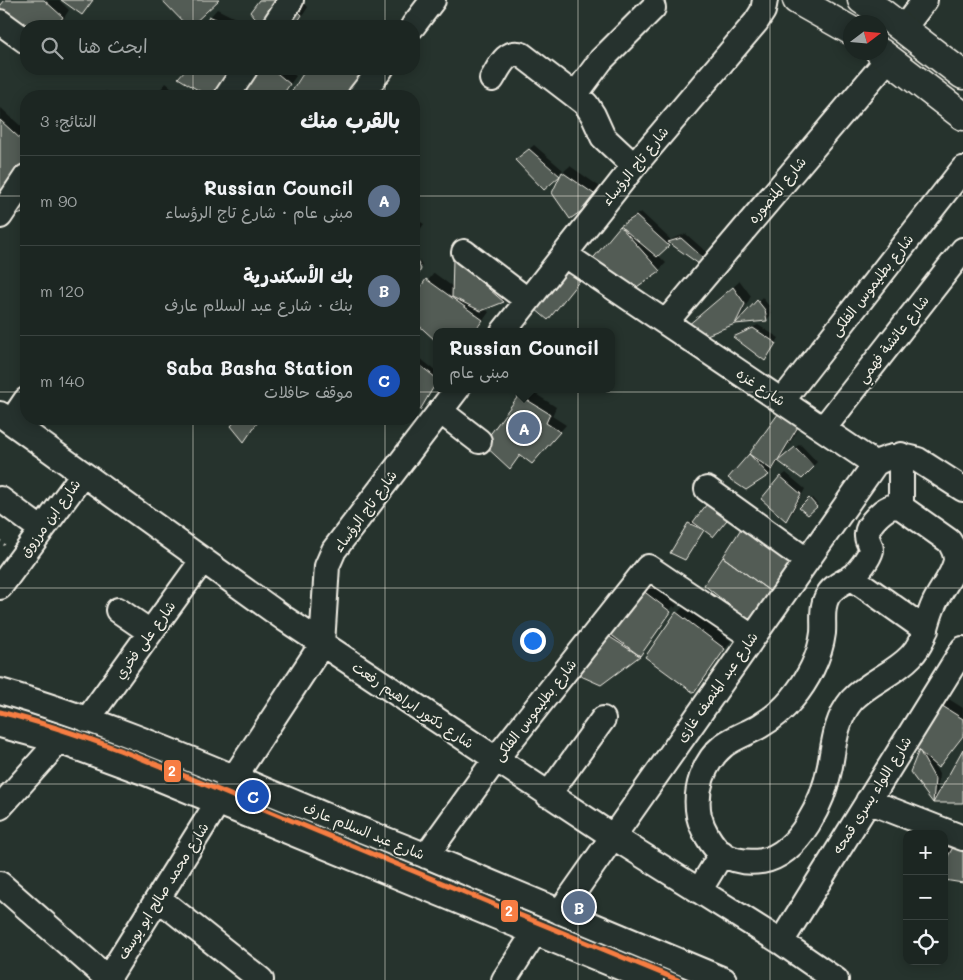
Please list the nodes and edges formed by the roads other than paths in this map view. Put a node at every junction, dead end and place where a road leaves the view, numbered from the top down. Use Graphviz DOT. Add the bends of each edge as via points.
graph roads {
  1 [pos="291,0"];
  2 [pos="432,0"];
  3 [pos="765,0"];
  4 [pos="797,0"];
  5 [pos="862,0"];
  6 [pos="925,0"];
  7 [pos="653,8"];
  8 [pos="278,20"];
  9 [pos="417,20"];
  10 [pos="0,22"];
  11 [pos="843,26"];
  12 [pos="903,29"];
  13 [pos="20,37"];
  14 [pos="888,59"];
  15 [pos="881,60"];
  16 [pos="242,75"];
  17 [pos="376,75"];
  18 [pos="963,75"];
  19 [pos="492,79"];
  20 [pos="231,90"];
  21 [pos="365,90"];
  22 [pos="575,95"];
  23 [pos="963,116"];
  24 [pos="634,166"];
  25 [pos="963,169"];
  26 [pos="20,186"];
  27 [pos="0,216"];
  28 [pos="963,250"];
  29 [pos="464,252"];
  30 [pos="564,254"];
  31 [pos="527,300"];
  32 [pos="666,322"];
  33 [pos="505,328"];
  34 [pos="454,393"];
  35 [pos="782,401"];
  36 [pos="20,405"];
  37 [pos="440,411"];
  38 [pos="6,418"];
  39 [pos="823,428"];
  40 [pos="479,441"];
  41 [pos="901,456"];
  42 [pos="875,464"];
  43 [pos="83,474"];
  44 [pos="707,489"];
  45 [pos="963,489"];
  46 [pos="0,499"];
  47 [pos="901,507"];
  48 [pos="42,530"];
  49 [pos="806,560"];
  50 [pos="202,561"];
  51 [pos="851,577"];
  52 [pos="0,587"];
  53 [pos="118,610"];
  54 [pos="926,630"];
  55 [pos="150,632"];
  56 [pos="752,637"];
  57 [pos="322,644"];
  58 [pos="963,650"];
  59 [pos="0,691"];
  60 [pos="603,719"];
  61 [pos="87,720"];
  62 [pos="0,725"];
  63 [pos="59,741"];
  64 [pos="495,760"];
  65 [pos="235,777"];
  66 [pos="548,795"];
  67 [pos="868,801"];
  68 [pos="218,802"];
  69 [pos="0,808"];
  70 [pos="612,836"];
  71 [pos="963,838"];
  72 [pos="722,853"];
  73 [pos="426,856"];
  74 [pos="0,884"];
  75 [pos="699,891"];
  76 [pos="159,899"];
  77 [pos="560,912"];
  78 [pos="535,932"];
  79 [pos="781,942"];
  80 [pos="806,970"];
  81 [pos="108,980"];
  82 [pos="261,980"];
  83 [pos="504,980"];
  84 [pos="651,980"];
  85 [pos="724,980"];
  86 [pos="836,980"];
  1 -- 8 [label="street"];
  2 -- 9 [label="street"];
  3 -- 24 [label="street, شارع تاج الرؤساء" via="756,22"];
  4 -- 11 [label="highway"];
  5 -- 12 [label="highway"];
  6 -- 12 [label="street"];
  7 -- 22 [label="street" via="601,60"];
  10 -- 13 [label="street"];
  12 -- 18 [label="highway"];
  14 -- 23 [label="highway"];
  15 -- 32 [label="street, شارع المنصوره"];
  16 -- 20 [label="street"];
  17 -- 21 [label="street"];
  19 -- 22 [label="street" via="508,56 517,53"];
  22 -- 24 [label="street" via="590,110 603,137"];
  24 -- 30 [label="street, شارع تاج الرؤساء"];
  25 -- 35 [label="street, شارع بطليموس الفلكى"];
  26 -- 27 [label="street"];
  28 -- 39 [label="street, شارع عائشة فهمي"];
  29 -- 31 [label="street"];
  30 -- 31 [label="street, شارع تاج الرؤساء"];
  30 -- 32 [label="street, شارع غزه"];
  31 -- 33 [label="street, شارع تاج الرؤساء"];
  32 -- 35 [label="street, شارع غزه"];
  34 -- 37 [label="street, شارع تاج الرؤساء"];
  35 -- 39 [label="street, شارع غزه"];
  36 -- 38 [label="street"];
  37 -- 40 [label="street"];
  37 -- 57 [label="street, شارع تاج الرؤساء" via="334,550 328,566"];
  38 -- 43 [label="street, شارع دكتور ابراهيم رفعت"];
  39 -- 42 [label="street, شارع غزه"];
  41 -- 42 [label="street" via="892,456"];
  41 -- 45 [label="street" via="918,460"];
  41 -- 47 [label="street"];
  42 -- 49 [label="street, شارع عبد المنصف غازى"];
  43 -- 48 [label="street, شارع ابن مرزوق"];
  43 -- 50 [label="street, شارع دكتور ابراهيم رفعت"];
  44 -- 49 [label="street"];
  46 -- 48 [label="street"];
  47 -- 51 [label="street" via="888,507 869,528 870,554"];
  47 -- 54 [label="street" via="949,541 956,558 933,605"];
  48 -- 52 [label="street, شارع ابن مرزوق"];
  49 -- 56 [label="street, شارع عبد المنصف غازى"];
  50 -- 55 [label="street, شارع على فخري"];
  50 -- 57 [label="street, شارع دكتور ابراهيم رفعت"];
  51 -- 54 [label="street"];
  51 -- 72 [label="street" via="835,586 827,596 817,658 791,700 774,717 723,746 705,770 697,805 701,824"];
  53 -- 55 [label="street"];
  54 -- 72 [label="street" via="912,655 864,688 850,703 834,740 823,793 812,818 796,840 770,859 754,862"];
  55 -- 61 [label="street, شارع على فخري"];
  56 -- 64 [label="street, شارع بطليموس الفلكى" via="648,567"];
  56 -- 70 [label="street, شارع عبد المنصف غازى"];
  57 -- 64 [label="street, شارع دكتور ابراهيم رفعت"];
  57 -- 65 [label="street, شارع تاج الرؤساء"];
  58 -- 67 [label="street, شارع اللواء يسرى قمحه"];
  59 -- 61 [label="street, شارع عبد السلام عارف"];
  60 -- 66 [label="street"];
  61 -- 65 [label="street, شارع عبد السلام عارف"];
  62 -- 63 [label="street, شارع عبد السلام عارف"];
  63 -- 68 [label="street, شارع عبد السلام عارف"];
  63 -- 69 [label="street"];
  64 -- 66 [label="street, شارع دكتور ابراهيم رفعت"];
  64 -- 73 [label="street, شارع بطليموس الفلكى"];
  65 -- 68 [label="street, شارع تاج الرؤساء"];
  65 -- 73 [label="street, شارع عبد السلام عارف"];
  66 -- 70 [label="street, شارع دكتور ابراهيم رفعت"];
  67 -- 71 [label="street"];
  67 -- 79 [label="street, شارع اللواء يسرى قمحه"];
  68 -- 76 [label="street, شارع محمد صالح ابو يوسف"];
  68 -- 78 [label="street, شارع عبد السلام عارف"];
  70 -- 75 [label="street, شارع دكتور ابراهيم رفعت"];
  70 -- 77 [label="street, شارع عبد المنصف غازى"];
  72 -- 75 [label="street"];
  73 -- 77 [label="street, شارع عبد السلام عارف"];
  74 -- 81 [label="street"];
  75 -- 79 [label="street, شارع دكتور ابراهيم رفعت"];
  76 -- 81 [label="street, شارع محمد صالح ابو يوسف"];
  76 -- 82 [label="street"];
  77 -- 85 [label="street, شارع عبد السلام عارف"];
  78 -- 83 [label="street"];
  78 -- 84 [label="street, شارع عبد السلام عارف"];
  79 -- 80 [label="street, شارع دكتور ابراهيم رفعت"];
  80 -- 86 [label="street, شارع دكتور ابراهيم رفعت"];
}
